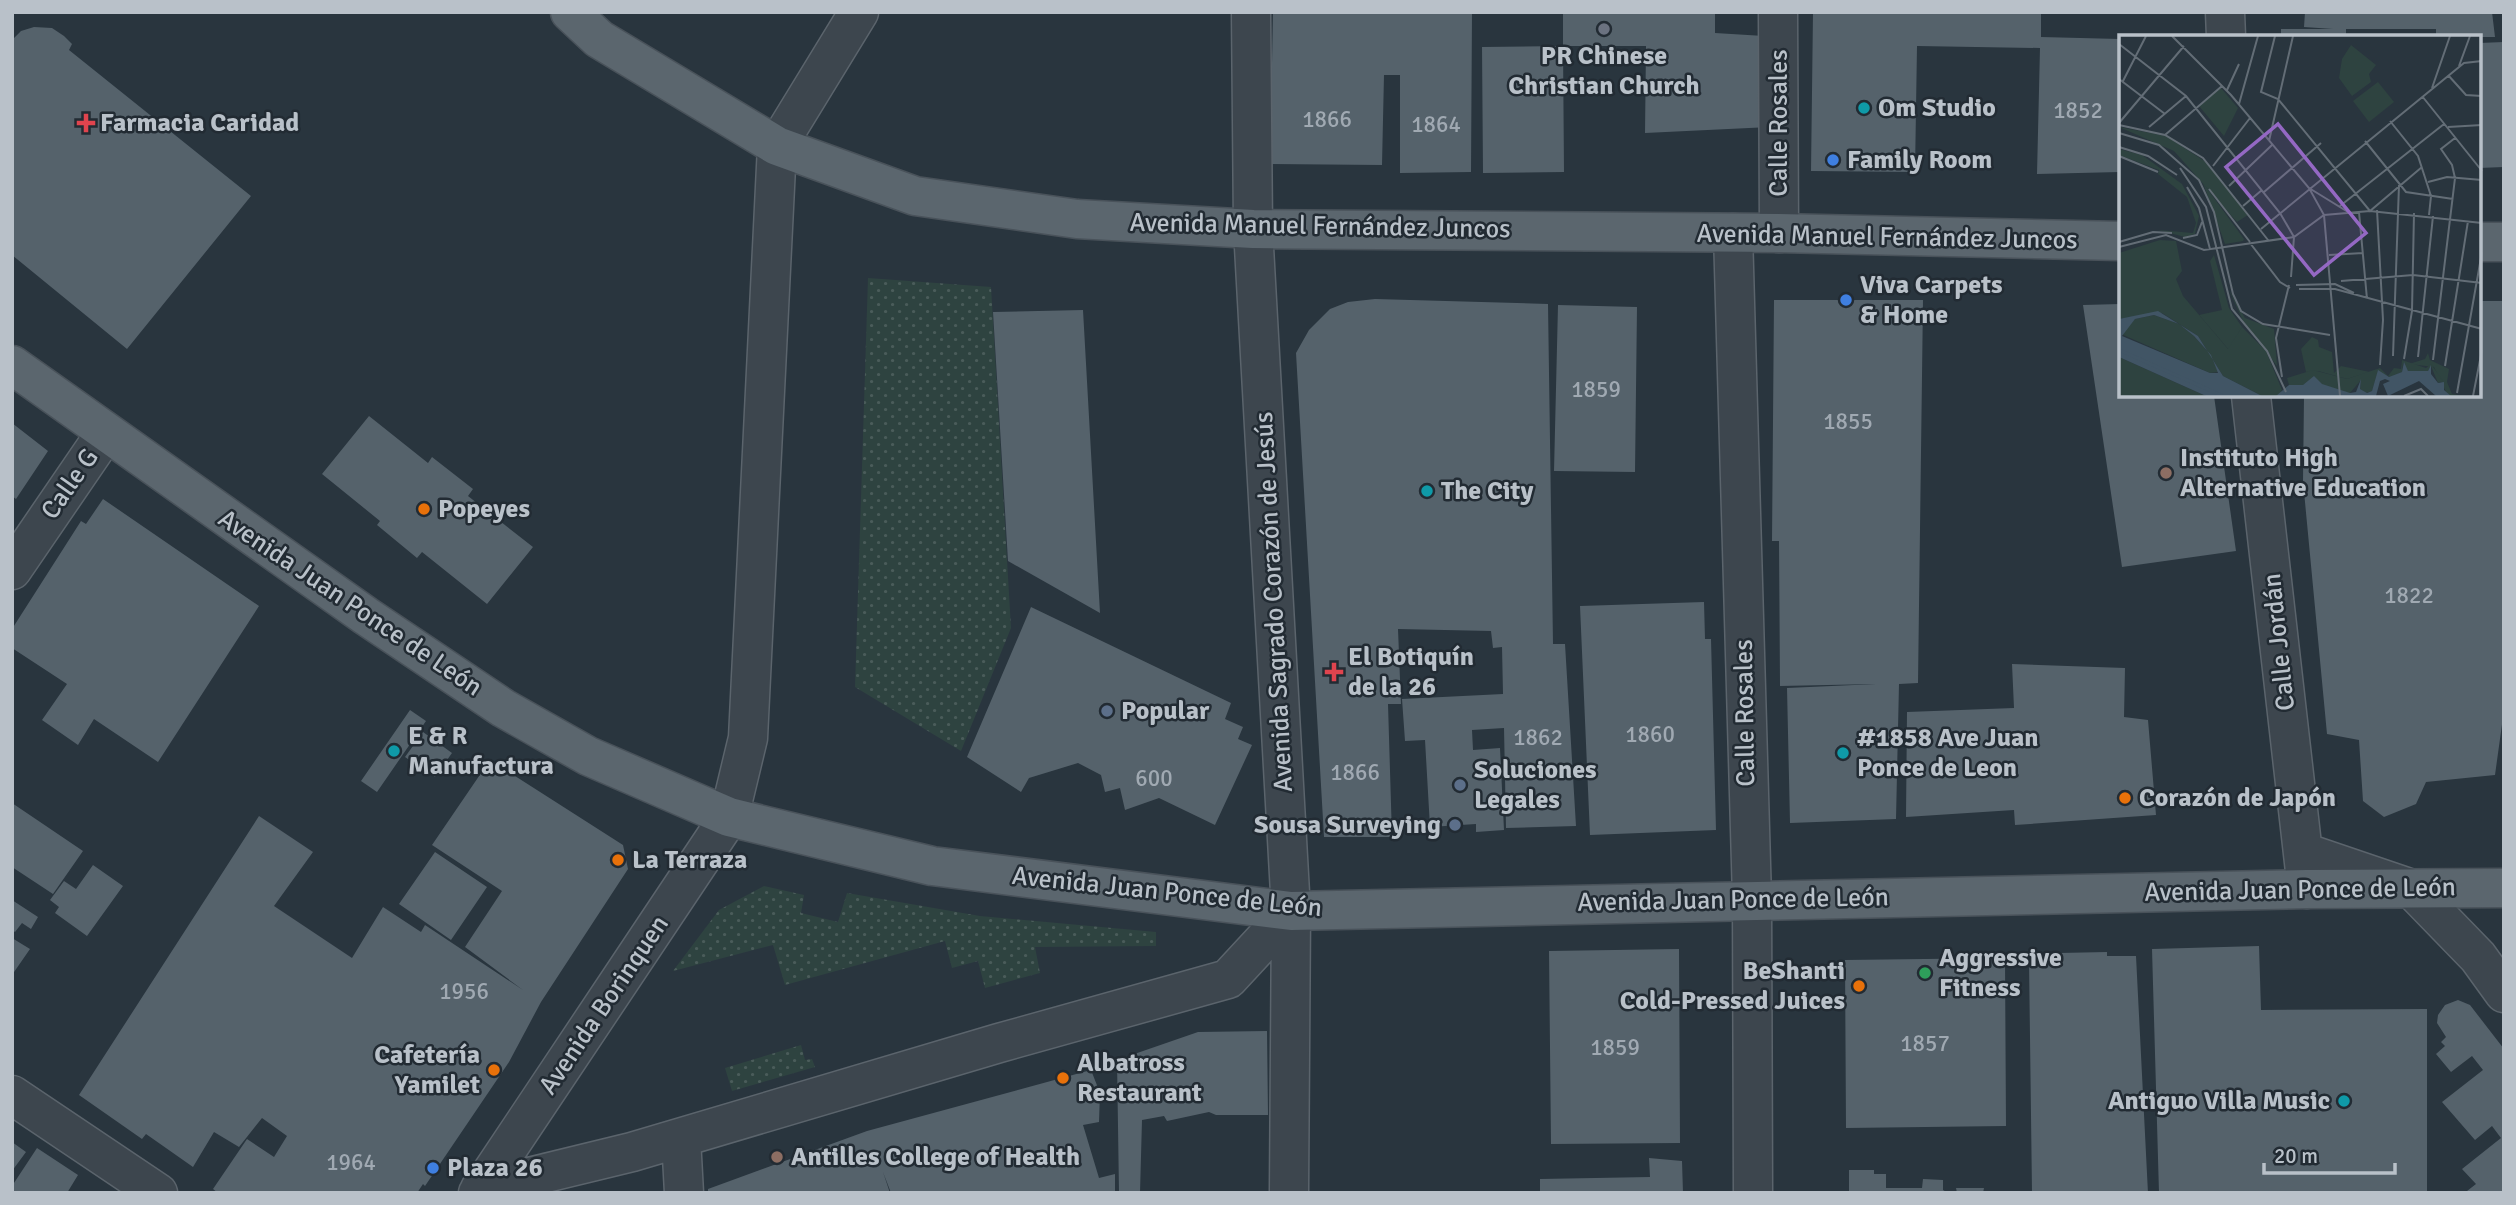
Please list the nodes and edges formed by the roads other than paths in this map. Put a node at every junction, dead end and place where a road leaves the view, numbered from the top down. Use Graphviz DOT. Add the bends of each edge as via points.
graph roads {
  1 [pos="570,12"];
  2 [pos="859,12"];
  3 [pos="1251,12"];
  4 [pos="1778,12"];
  5 [pos="2225,12"];
  6 [pos="2226,35"];
  7 [pos="777,146"];
  8 [pos="1253,229"];
  9 [pos="1734,233"];
  10 [pos="1779,233"];
  11 [pos="2119,241"];
  12 [pos="2481,242"];
  13 [pos="2504,242"];
  14 [pos="12,365"];
  15 [pos="2251,397"];
  16 [pos="106,434"];
  17 [pos="12,570"];
  18 [pos="729,817"];
  19 [pos="2305,871"];
  20 [pos="2504,888"];
  21 [pos="2412,889"];
  22 [pos="1764,899"];
  23 [pos="1291,911"];
  24 [pos="2504,993"];
  25 [pos="12,1095"];
  26 [pos="681,1138"];
  27 [pos="479,1191"];
  28 [pos="158,1193"];
  29 [pos="684,1193"];
  30 [pos="1289,1193"];
  31 [pos="1754,1193"];
  32 [pos="1780,1193"];
  1 -- 7 [label="main road, Avenida Manuel Fernández Juncos" via="599,38"];
  2 -- 7 [label="street"];
  3 -- 8 [label="street, Avenida Sagrado Corazón de Jesús"];
  4 -- 10 [label="street, Calle Rosales"];
  5 -- 6 [label="street"];
  7 -- 8 [label="main road, Avenida Manuel Fernández Juncos" via="915,196 1076,219"];
  7 -- 18 [label="street" via="748,738"];
  8 -- 9 [label="main road, Avenida Manuel Fernández Juncos"];
  8 -- 23 [label="street, Avenida Sagrado Corazón de Jesús"];
  9 -- 10 [label="main road, Avenida Manuel Fernández Juncos"];
  9 -- 22 [label="street, Calle Rosales"];
  10 -- 11 [label="main road, Avenida Manuel Fernández Juncos"];
  12 -- 13 [label="main road"];
  14 -- 16 [label="main road, Avenida Juan Ponce de León"];
  15 -- 19 [label="street, Calle Jordán"];
  16 -- 17 [label="street, Calle G"];
  16 -- 18 [label="main road, Avenida Juan Ponce de León" via="503,708 588,756"];
  18 -- 23 [label="main road, Avenida Juan Ponce de León" via="932,866"];
  18 -- 27 [label="street, Avenida Borinquen"];
  19 -- 21 [label="main road, Avenida Juan Ponce de León"];
  19 -- 22 [label="main road, Avenida Juan Ponce de León"];
  20 -- 21 [label="main road, Avenida Juan Ponce de León"];
  21 -- 24 [label="street" via="2478,957"];
  22 -- 23 [label="main road, Avenida Juan Ponce de León"];
  22 -- 31 [label="street, Calle Rosales"];
  22 -- 32 [label="street, Calle Rosales"];
  23 -- 26 [label="street" via="1228,979"];
  23 -- 30 [label="street, Avenida Sagrado Corazón de Jesús"];
  25 -- 28 [label="street"];
  26 -- 27 [label="street"];
  26 -- 29 [label="street"];
}
